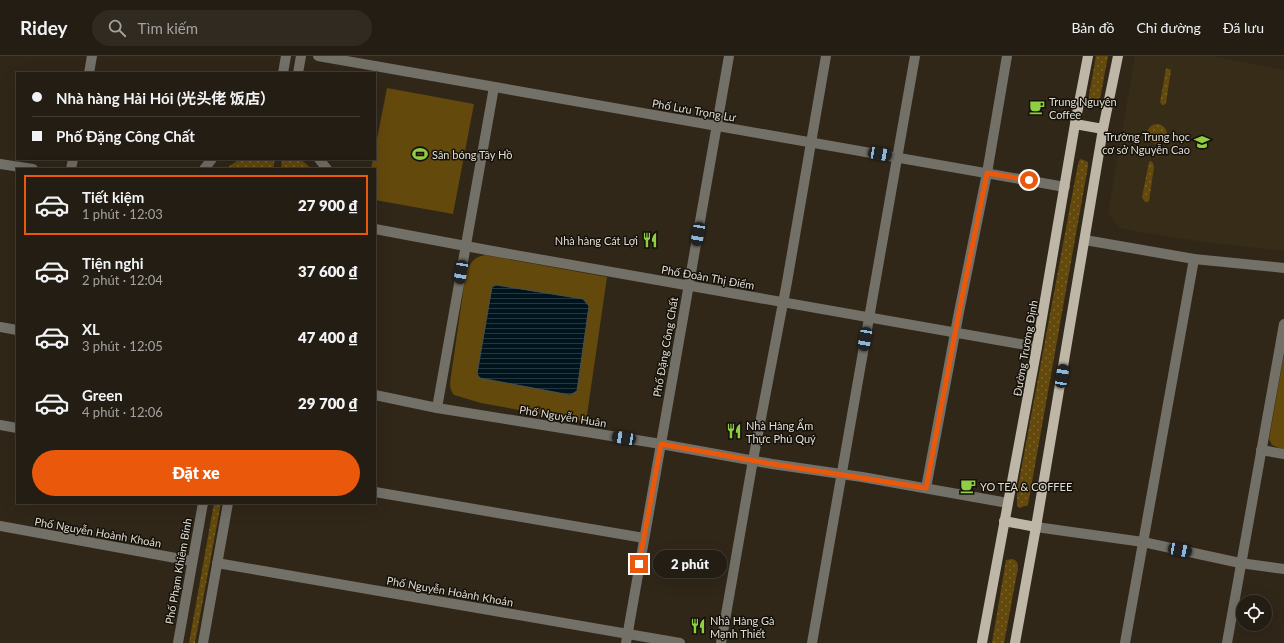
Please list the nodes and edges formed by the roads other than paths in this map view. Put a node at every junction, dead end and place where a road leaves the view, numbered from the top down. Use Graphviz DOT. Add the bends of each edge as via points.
graph roads {
  1 [pos="92,56"];
  2 [pos="286,56"];
  3 [pos="301,56"];
  4 [pos="318,56"];
  5 [pos="729,56"];
  6 [pos="826,56"];
  7 [pos="915,56"];
  8 [pos="1007,56"];
  9 [pos="1088,56"];
  10 [pos="1118,56"];
  11 [pos="89,72"];
  12 [pos="283,72"];
  13 [pos="298,72"];
  14 [pos="494,87"];
  15 [pos="1075,124"];
  16 [pos="718,127"];
  17 [pos="1103,129"];
  18 [pos="812,143"];
  19 [pos="898,158"];
  20 [pos="211,160"];
  21 [pos="320,160"];
  22 [pos="0,164"];
  23 [pos="26,168"];
  24 [pos="205,168"];
  25 [pos="326,168"];
  26 [pos="987,173"];
  27 [pos="1065,187"];
  28 [pos="376,230"];
  29 [pos="1085,240"];
  30 [pos="466,246"];
  31 [pos="1194,259"];
  32 [pos="1284,268"];
  33 [pos="688,285"];
  34 [pos="784,302"];
  35 [pos="869,317"];
  36 [pos="1284,324"];
  37 [pos="0,327"];
  38 [pos="16,330"];
  39 [pos="955,333"];
  40 [pos="1037,347"];
  41 [pos="376,396"];
  42 [pos="437,408"];
  43 [pos="0,425"];
  44 [pos="16,428"];
  45 [pos="661,444"];
  46 [pos="1261,450"];
  47 [pos="1284,454"];
  48 [pos="753,460"];
  49 [pos="841,474"];
  50 [pos="926,488"];
  51 [pos="376,492"];
  52 [pos="1008,502"];
  53 [pos="203,504"];
  54 [pos="228,504"];
  55 [pos="1004,521"];
  56 [pos="0,526"];
  57 [pos="1036,527"];
  58 [pos="644,538"];
  59 [pos="1143,542"];
  60 [pos="192,561"];
  61 [pos="1240,562"];
  62 [pos="217,563"];
  63 [pos="1284,569"];
  64 [pos="626,638"];
  65 [pos="178,643"];
  66 [pos="203,643"];
  67 [pos="680,643"];
  68 [pos="721,643"];
  69 [pos="812,643"];
  70 [pos="982,643"];
  71 [pos="1015,643"];
  72 [pos="1125,643"];
  73 [pos="1227,643"];
  1 -- 11 [label="street"];
  2 -- 12 [label="street"];
  3 -- 13 [label="street"];
  4 -- 14 [label="street, Phố Lưu Trọng Lư"];
  5 -- 16 [label="street, Phố Đặng Công Chất"];
  6 -- 18 [label="street"];
  7 -- 19 [label="street"];
  8 -- 26 [label="street"];
  9 -- 15 [label="main road, Đường Trương Định"];
  10 -- 17 [label="main road"];
  14 -- 16 [label="street, Phố Lưu Trọng Lư"];
  14 -- 30 [label="street"];
  15 -- 17 [label="main road"];
  15 -- 27 [label="main road, Đường Trương Định"];
  16 -- 18 [label="street, Phố Lưu Trọng Lư"];
  16 -- 33 [label="street, Phố Đặng Công Chất"];
  17 -- 29 [label="main road"];
  18 -- 19 [label="street, Phố Lưu Trọng Lư"];
  18 -- 34 [label="street"];
  19 -- 26 [label="street, Phố Lưu Trọng Lư"];
  19 -- 35 [label="street"];
  20 -- 24 [label="street"];
  21 -- 25 [label="street"];
  22 -- 23 [label="street"];
  26 -- 27 [label="street, Phố Lưu Trọng Lư"];
  26 -- 39 [label="street"];
  27 -- 40 [label="main road, Đường Trương Định"];
  28 -- 30 [label="street, Phố Đoàn Thị Điểm"];
  29 -- 31 [label="street"];
  29 -- 57 [label="main road"];
  30 -- 33 [label="street, Phố Đoàn Thị Điểm"];
  30 -- 42 [label="street"];
  31 -- 32 [label="street"];
  31 -- 59 [label="street"];
  33 -- 34 [label="street, Phố Đoàn Thị Điểm"];
  33 -- 45 [label="street, Phố Đặng Công Chất"];
  34 -- 35 [label="street, Phố Đoàn Thị Điểm"];
  34 -- 48 [label="street"];
  35 -- 39 [label="street, Phố Đoàn Thị Điểm"];
  35 -- 49 [label="street"];
  36 -- 46 [label="street"];
  37 -- 38 [label="street"];
  39 -- 40 [label="street, Phố Đoàn Thị Điểm"];
  39 -- 50 [label="street"];
  40 -- 52 [label="main road, Đường Trương Định"];
  41 -- 42 [label="street, Phố Nguyễn Huân"];
  42 -- 45 [label="street, Phố Nguyễn Huân"];
  43 -- 44 [label="street"];
  45 -- 48 [label="street, Phố Nguyễn Huân"];
  45 -- 58 [label="street, Phố Đặng Công Chất"];
  46 -- 47 [label="street"];
  46 -- 61 [label="street"];
  48 -- 49 [label="street, Phố Nguyễn Huân"];
  48 -- 68 [label="street"];
  49 -- 50 [label="street, Phố Nguyễn Huân"];
  49 -- 69 [label="street"];
  50 -- 52 [label="street, Phố Nguyễn Huân"];
  51 -- 58 [label="street"];
  52 -- 55 [label="main road, Đường Trương Định"];
  53 -- 60 [label="street, Phố Phạm Khiêm Bính"];
  54 -- 62 [label="street"];
  55 -- 57 [label="main road"];
  55 -- 70 [label="main road, Đường Trương Định"];
  56 -- 60 [label="street, Phố Nguyễn Hoành Khoản"];
  57 -- 59 [label="street"];
  57 -- 71 [label="main road"];
  58 -- 64 [label="street, Phố Đặng Công Chất"];
  59 -- 61 [label="street"];
  59 -- 72 [label="street"];
  60 -- 65 [label="street, Phố Phạm Khiêm Bính"];
  61 -- 63 [label="street"];
  61 -- 73 [label="street"];
  62 -- 64 [label="street, Phố Nguyễn Hoành Khoản"];
  62 -- 66 [label="street"];
  64 -- 67 [label="street, Phố Nguyễn Hoành Khoản"];
}
